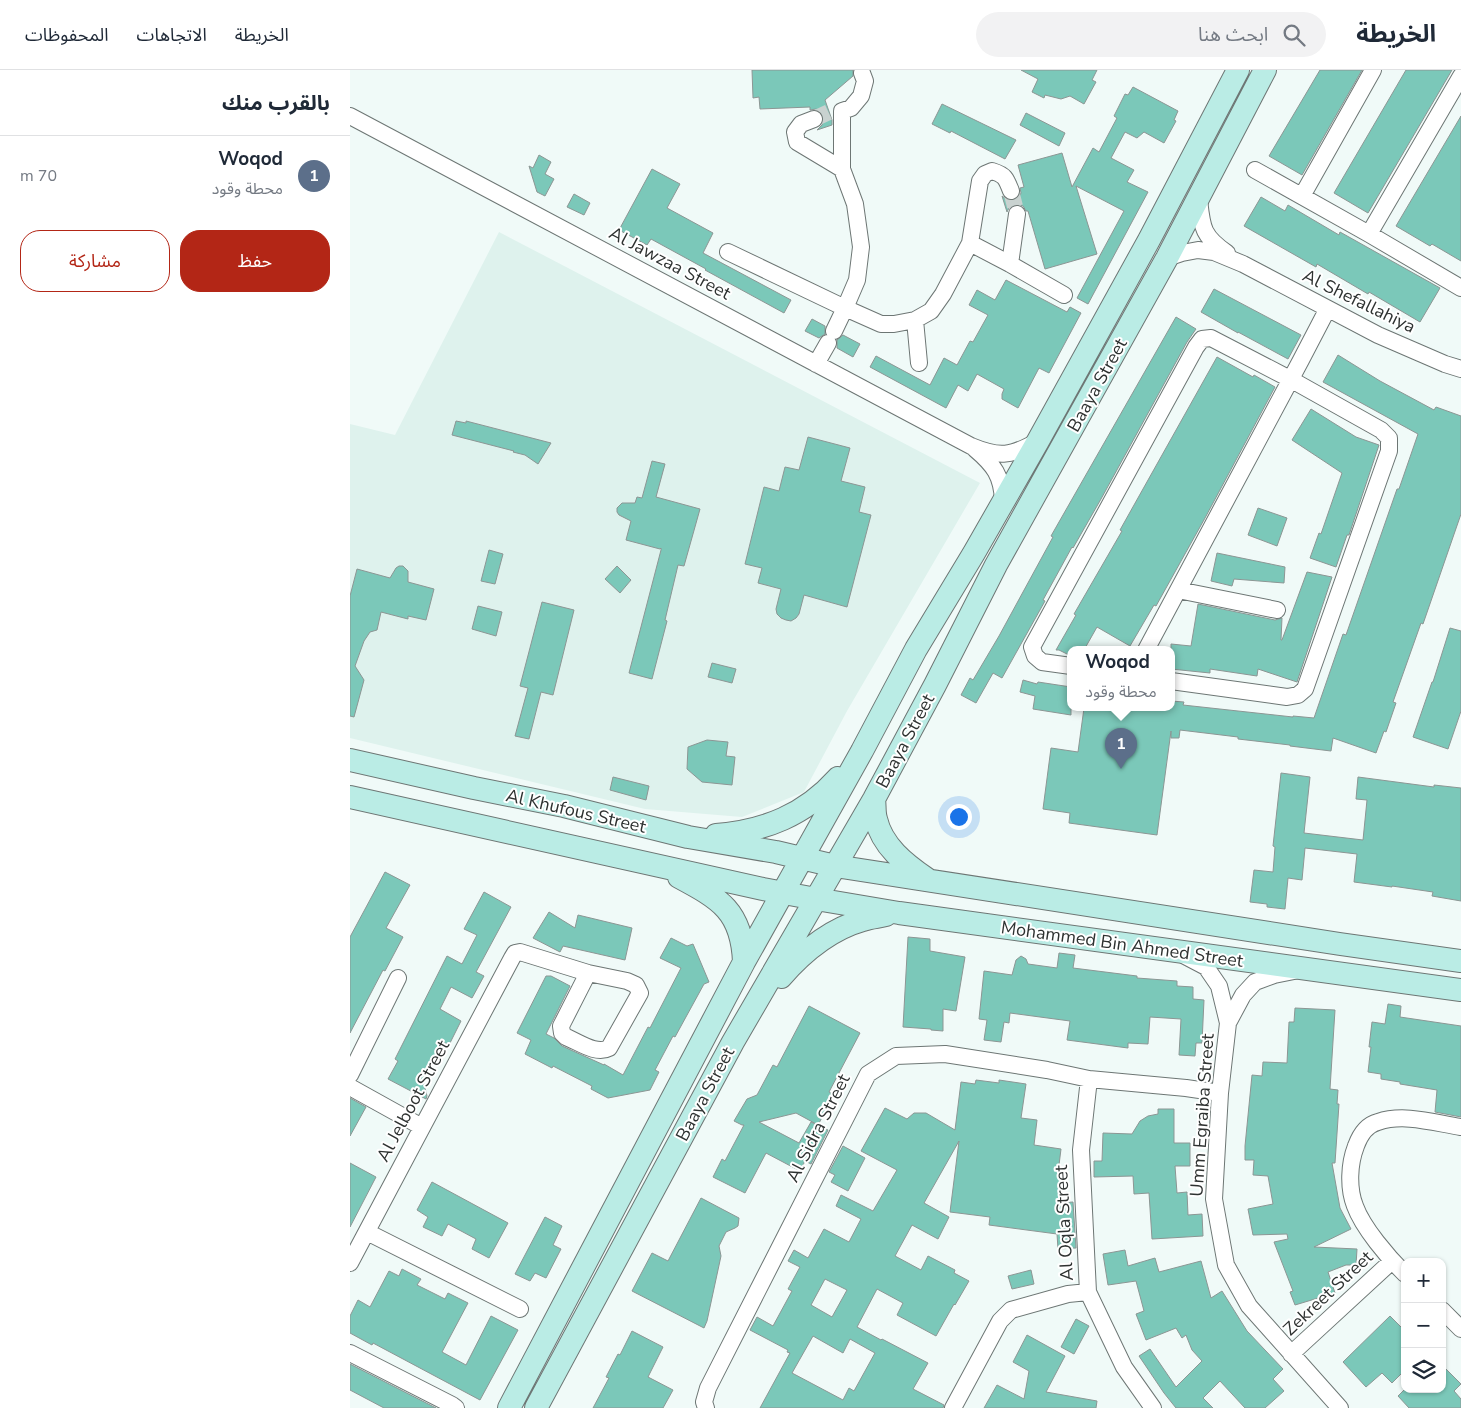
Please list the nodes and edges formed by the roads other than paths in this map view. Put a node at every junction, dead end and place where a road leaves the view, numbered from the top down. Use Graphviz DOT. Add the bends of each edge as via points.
graph roads {
  1 [pos="1238,70"];
  2 [pos="1265,70"];
  3 [pos="1373,70"];
  4 [pos="862,73"];
  5 [pos="1461,76"];
  6 [pos="350,116"];
  7 [pos="814,119"];
  8 [pos="842,169"];
  9 [pos="1255,170"];
  10 [pos="1011,191"];
  11 [pos="1302,196"];
  12 [pos="1199,199"];
  13 [pos="1017,214"];
  14 [pos="1369,234"];
  15 [pos="970,243"];
  16 [pos="728,252"];
  17 [pos="1167,258"];
  18 [pos="1010,264"];
  19 [pos="1243,264"];
  20 [pos="1461,288"];
  21 [pos="1064,295"];
  22 [pos="845,308"];
  23 [pos="1327,310"];
  24 [pos="915,320"];
  25 [pos="919,363"];
  26 [pos="816,364"];
  27 [pos="1461,368"];
  28 [pos="1290,379"];
  29 [pos="1038,441"];
  30 [pos="971,446"];
  31 [pos="1003,501"];
  32 [pos="1178,590"];
  33 [pos="1277,610"];
  34 [pos="1148,646"];
  35 [pos="1067,665"];
  36 [pos="1175,682"];
  37 [pos="862,751"];
  38 [pos="350,760"];
  39 [pos="350,798"];
  40 [pos="874,799"];
  41 [pos="688,837"];
  42 [pos="802,859"];
  43 [pos="656,864"];
  44 [pos="836,866"];
  45 [pos="930,880"];
  46 [pos="783,893"];
  47 [pos="816,899"];
  48 [pos="899,913"];
  49 [pos="1174,951"];
  50 [pos="1461,961"];
  51 [pos="744,962"];
  52 [pos="1304,969"];
  53 [pos="588,972"];
  54 [pos="398,978"];
  55 [pos="1461,990"];
  56 [pos="753,1008"];
  57 [pos="1228,1023"];
  58 [pos="350,1075"];
  59 [pos="1090,1079"];
  60 [pos="350,1087"];
  61 [pos="1220,1094"];
  62 [pos="422,1127"];
  63 [pos="1461,1127"];
  64 [pos="366,1232"];
  65 [pos="1392,1261"];
  66 [pos="350,1263"];
  67 [pos="1401,1270"];
  68 [pos="1088,1292"];
  69 [pos="520,1309"];
  70 [pos="1446,1314"];
  71 [pos="1461,1329"];
  72 [pos="350,1353"];
  73 [pos="1291,1354"];
  74 [pos="538,1406"];
  75 [pos="456,1408"];
  76 [pos="508,1408"];
  77 [pos="706,1408"];
  78 [pos="953,1408"];
  79 [pos="1153,1408"];
  80 [pos="1340,1408"];
  1 -- 29 [label="main road, Baaya Street"];
  2 -- 12 [label="main road, Baaya Street"];
  3 -- 11 [label="street"];
  4 -- 8 [label="street" via="865,81 861,96 851,108 836,112"];
  5 -- 14 [label="street"];
  6 -- 26 [label="street, Al Jawzaa Street"];
  7 -- 8 [label="street" via="801,124 795,132 797,142"];
  8 -- 22 [label="street" via="856,204 861,247 857,280"];
  9 -- 11 [label="street"];
  10 -- 15 [label="street" via="1007,179 1000,173 992,170 985,174 980,181"];
  11 -- 14 [label="street"];
  12 -- 17 [label="main road, Baaya Street"];
  12 -- 19 [label="street, Al Shefallahiya" via="1205,234"];
  13 -- 18 [label="street"];
  14 -- 20 [label="street"];
  15 -- 18 [label="street"];
  15 -- 24 [label="street" via="931,311"];
  16 -- 22 [label="street"];
  17 -- 19 [label="street, Al Shefallahiya" via="1198,250 1214,252"];
  17 -- 40 [label="main road, Baaya Street" via="996,565"];
  18 -- 21 [label="street"];
  19 -- 23 [label="street, Al Shefallahiya"];
  22 -- 24 [label="street" via="881,324"];
  22 -- 26 [label="street"];
  23 -- 27 [label="street, Al Shefallahiya" via="1378,335"];
  23 -- 28 [label="street"];
  24 -- 25 [label="street"];
  26 -- 30 [label="street, Al Jawzaa Street"];
  28 -- 32 [label="street"];
  28 -- 35 [label="street" via="1211,338 1202,339 1032,647 1042,662"];
  28 -- 36 [label="street" via="1381,430 1389,438 1389,452 1305,690 1286,697"];
  29 -- 30 [label="street" via="1006,454 994,454"];
  29 -- 31 [label="main road, Baaya Street"];
  30 -- 31 [label="street" via="995,468"];
  31 -- 37 [label="main road, Baaya Street" via="916,649"];
  32 -- 33 [label="street"];
  32 -- 34 [label="street"];
  37 -- 41 [label="main road" via="815,801 778,822 758,829"];
  37 -- 42 [label="main road, Baaya Street"];
  38 -- 41 [label="main road, Al Khufous Street" via="564,806"];
  39 -- 43 [label="main road, Al Khufous Street"];
  40 -- 44 [label="main road, Baaya Street"];
  40 -- 45 [label="main road" via="876,819 884,839 910,868"];
  41 -- 42 [label="main road, Al Khufous Street"];
  42 -- 44 [label="main road, Mohammed Bin Ahmed Street"];
  42 -- 46 [label="main road, Baaya Street"];
  43 -- 46 [label="main road, Al Khufous Street"];
  43 -- 51 [label="main road" via="711,894 722,904 739,931 744,946"];
  44 -- 45 [label="main road, Mohammed Bin Ahmed Street"];
  44 -- 47 [label="main road, Baaya Street"];
  45 -- 50 [label="main road, Mohammed Bin Ahmed Street"];
  46 -- 47 [label="main road, Mohammed Bin Ahmed Street"];
  46 -- 51 [label="main road, Baaya Street"];
  47 -- 48 [label="main road, Mohammed Bin Ahmed Street"];
  47 -- 56 [label="main road, Baaya Street"];
  48 -- 49 [label="main road, Mohammed Bin Ahmed Street"];
  48 -- 56 [label="main road" via="863,920 826,938 795,961"];
  49 -- 52 [label="main road, Mohammed Bin Ahmed Street"];
  49 -- 57 [label="street, Umm Egraiba Street" via="1206,967 1219,986"];
  51 -- 76 [label="main road, Baaya Street"];
  52 -- 55 [label="main road, Mohammed Bin Ahmed Street"];
  52 -- 57 [label="street, Umm Egraiba Street" via="1256,982 1243,995"];
  53 -- 53 [label="street" via="627,981 636,985 640,993 609,1048 604,1051 562,1033 561,1026"];
  53 -- 62 [label="street, Al Jelboot Street" via="515,953"];
  54 -- 58 [label="street"];
  56 -- 74 [label="main road, Baaya Street"];
  57 -- 61 [label="street, Umm Egraiba Street"];
  59 -- 61 [label="street, Al Sidra Street"];
  59 -- 68 [label="street, Al Oqla Street" via="1081,1150"];
  59 -- 77 [label="street, Al Sidra Street" via="945,1054 896,1056 868,1074 708,1388 704,1402"];
  60 -- 62 [label="street"];
  61 -- 73 [label="street, Umm Egraiba Street" via="1214,1199 1226,1265 1249,1306"];
  62 -- 64 [label="street, Al Jelboot Street"];
  63 -- 65 [label="street, Zekreet Street" via="1402,1118 1376,1122 1360,1133 1353,1153 1350,1180 1354,1206"];
  64 -- 66 [label="street, Al Jelboot Street"];
  64 -- 69 [label="street"];
  65 -- 67 [label="street, Zekreet Street"];
  65 -- 73 [label="street, Zekreet Street"];
  68 -- 78 [label="street" via="1068,1294 1012,1310 1000,1321"];
  68 -- 79 [label="street, Al Oqla Street" via="1124,1367"];
  70 -- 71 [label="street"];
  72 -- 75 [label="street"];
  73 -- 80 [label="street, Umm Egraiba Street"];
}
